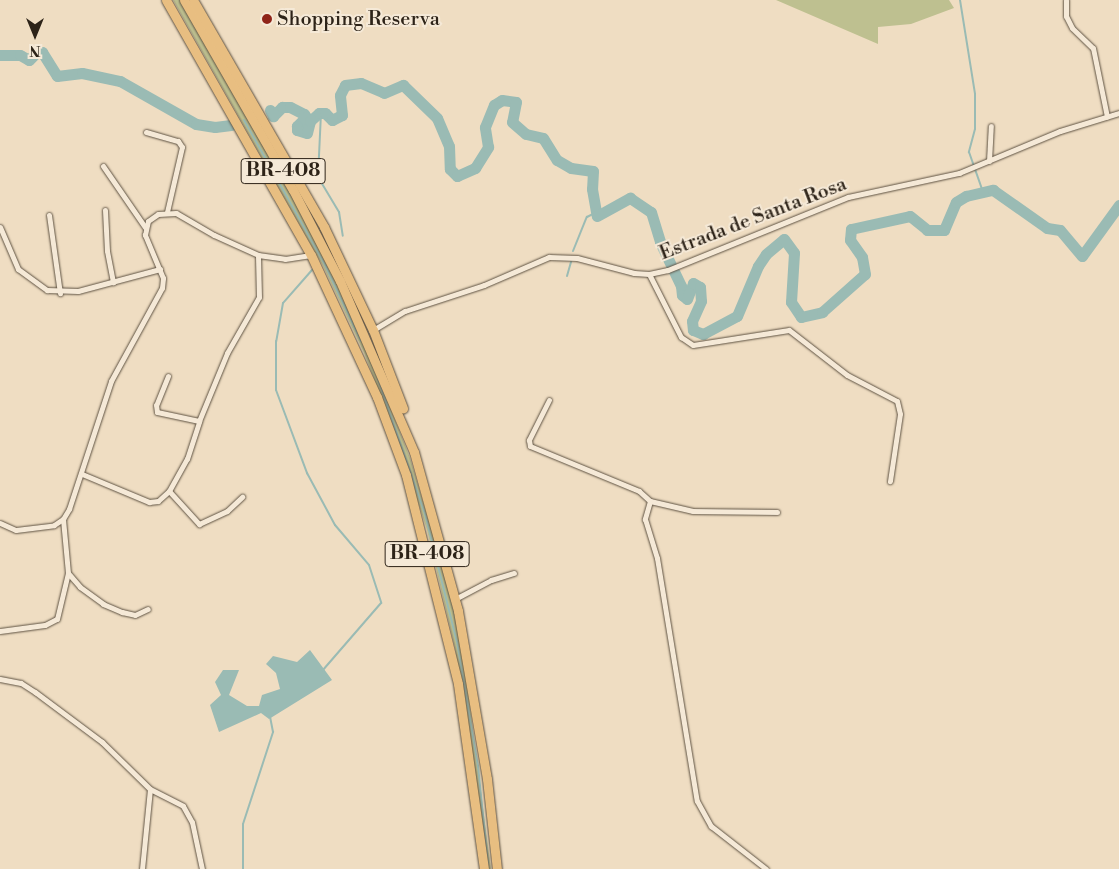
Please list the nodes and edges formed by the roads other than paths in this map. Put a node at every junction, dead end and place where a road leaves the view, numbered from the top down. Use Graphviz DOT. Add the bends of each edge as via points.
graph roads {
  1 [pos="166,0"];
  2 [pos="184,0"];
  3 [pos="193,0"];
  4 [pos="1066,0"];
  5 [pos="1119,113"];
  6 [pos="1107,117"];
  7 [pos="991,126"];
  8 [pos="146,132"];
  9 [pos="989,161"];
  10 [pos="103,166"];
  11 [pos="105,210"];
  12 [pos="167,212"];
  13 [pos="49,215"];
  14 [pos="0,227"];
  15 [pos="145,227"];
  16 [pos="258,255"];
  17 [pos="312,255"];
  18 [pos="160,269"];
  19 [pos="649,274"];
  20 [pos="112,282"];
  21 [pos="60,293"];
  22 [pos="373,330"];
  23 [pos="168,376"];
  24 [pos="550,400"];
  25 [pos="199,421"];
  26 [pos="82,474"];
  27 [pos="890,481"];
  28 [pos="169,491"];
  29 [pos="242,497"];
  30 [pos="650,501"];
  31 [pos="777,512"];
  32 [pos="63,520"];
  33 [pos="0,523"];
  34 [pos="438,535"];
  35 [pos="68,573"];
  36 [pos="514,573"];
  37 [pos="455,599"];
  38 [pos="148,609"];
  39 [pos="0,631"];
  40 [pos="0,679"];
  41 [pos="150,789"];
  42 [pos="142,869"];
  43 [pos="202,869"];
  44 [pos="484,869"];
  45 [pos="498,869"];
  46 [pos="766,869"];
  1 -- 17 [label="highway, BR-408"];
  2 -- 34 [label="highway, BR-408" via="293,190 340,281 414,452"];
  3 -- 22 [label="highway" via="324,227"];
  4 -- 6 [label="street" via="1066,16 1072,28 1093,48"];
  5 -- 6 [label="street, Estrada de Santa Rosa"];
  6 -- 9 [label="street, Estrada de Santa Rosa" via="1060,131"];
  7 -- 9 [label="street"];
  8 -- 12 [label="street" via="174,140 182,146"];
  9 -- 19 [label="street, Estrada de Santa Rosa" via="970,169 848,197 668,270"];
  10 -- 15 [label="street"];
  11 -- 20 [label="street"];
  12 -- 15 [label="street" via="148,221"];
  12 -- 16 [label="street" via="176,213"];
  13 -- 21 [label="street"];
  14 -- 21 [label="street" via="18,269 35,284"];
  15 -- 18 [label="street" via="147,241"];
  16 -- 17 [label="street" via="285,259"];
  16 -- 25 [label="street" via="259,297 227,353"];
  17 -- 44 [label="highway, BR-408" via="376,397 406,475 458,684"];
  18 -- 20 [label="street"];
  18 -- 26 [label="street" via="162,288 111,381"];
  19 -- 22 [label="street, Estrada de Santa Rosa" via="577,258 549,257 484,285 405,311"];
  19 -- 27 [label="street" via="681,337 692,345 789,330 847,375 897,401 900,414"];
  20 -- 21 [label="street"];
  22 -- 34 [label="highway" via="428,479"];
  23 -- 25 [label="street" via="156,405 157,412"];
  24 -- 30 [label="street" via="529,440 530,446 639,491"];
  25 -- 28 [label="street" via="187,460"];
  26 -- 28 [label="street" via="149,502 158,500"];
  26 -- 32 [label="street"];
  28 -- 29 [label="street" via="199,524 227,511"];
  30 -- 31 [label="street" via="693,511"];
  30 -- 46 [label="street" via="645,520 657,558 697,801 711,826"];
  32 -- 33 [label="street" via="54,525 16,530"];
  32 -- 35 [label="street"];
  34 -- 37 [label="highway, BR-408"];
  35 -- 38 [label="street" via="80,587 116,610 135,615"];
  35 -- 39 [label="street" via="61,610 53,622"];
  36 -- 37 [label="street" via="491,580"];
  37 -- 45 [label="highway, BR-408" via="487,779"];
  40 -- 41 [label="street" via="21,683 35,692 102,742"];
  41 -- 42 [label="street"];
  41 -- 43 [label="street" via="183,806 192,822"];
}
